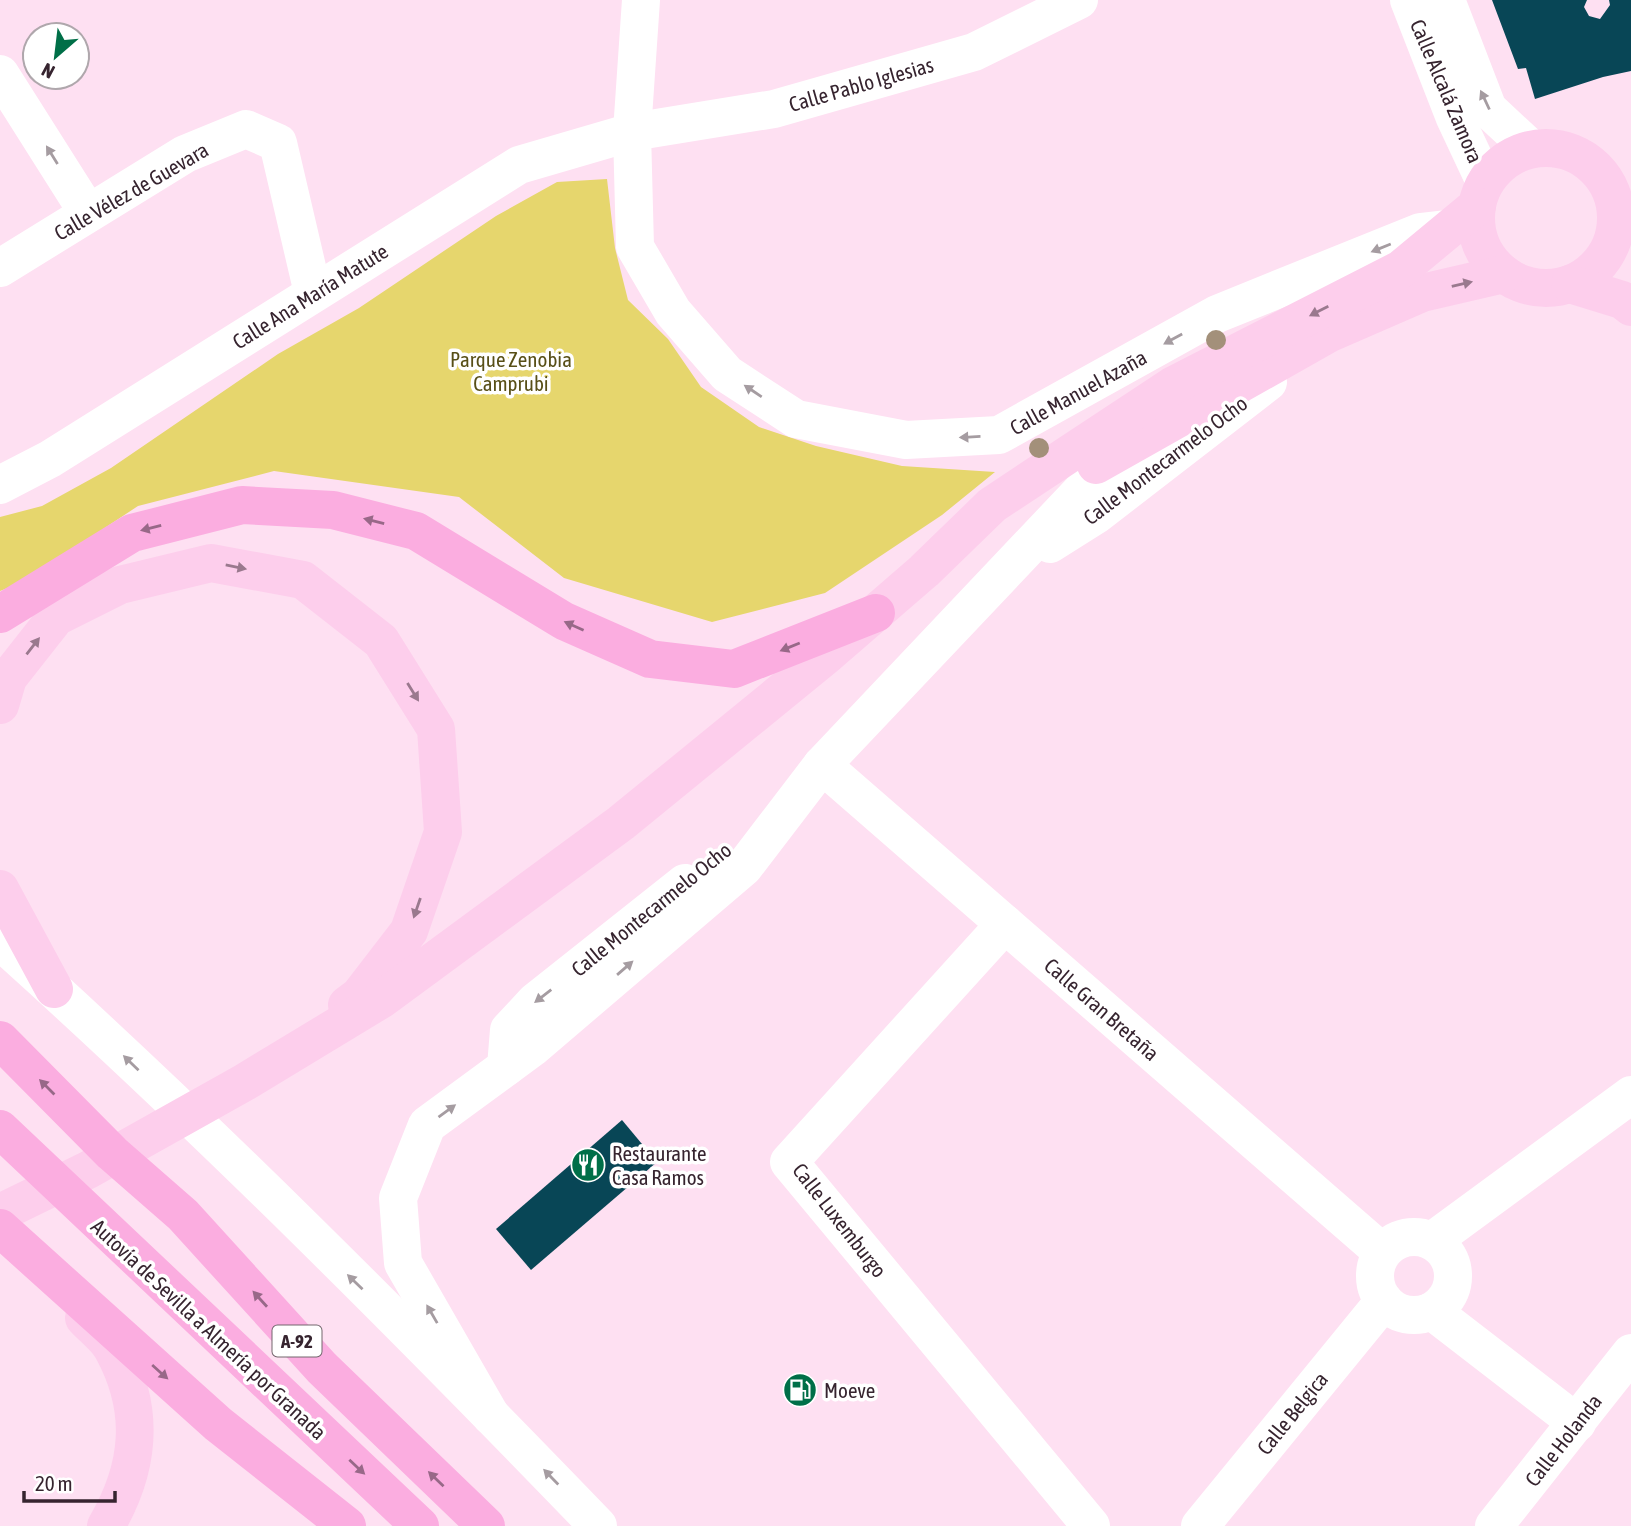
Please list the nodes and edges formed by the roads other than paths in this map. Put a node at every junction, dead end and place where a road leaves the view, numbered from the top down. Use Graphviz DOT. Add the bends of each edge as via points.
graph roads {
  1 [pos="641,0"];
  2 [pos="1079,0"];
  3 [pos="1409,0"];
  4 [pos="1446,0"];
  5 [pos="0,74"];
  6 [pos="632,132"];
  7 [pos="1531,149"];
  8 [pos="1585,160"];
  9 [pos="1631,160"];
  10 [pos="1481,194"];
  11 [pos="88,213"];
  12 [pos="1446,229"];
  13 [pos="1623,237"];
  14 [pos="0,268"];
  15 [pos="1504,274"];
  16 [pos="1570,285"];
  17 [pos="313,293"];
  18 [pos="1631,307"];
  19 [pos="1330,334"];
  20 [pos="1172,386"];
  21 [pos="1120,450"];
  22 [pos="0,485"];
  23 [pos="924,571"];
  24 [pos="995,579"];
  25 [pos="876,613"];
  26 [pos="0,614"];
  27 [pos="0,705"];
  28 [pos="822,765"];
  29 [pos="0,889"];
  30 [pos="1005,924"];
  31 [pos="0,941"];
  32 [pos="54,989"];
  33 [pos="0,1040"];
  34 [pos="245,1083"];
  35 [pos="1631,1095"];
  36 [pos="0,1129"];
  37 [pos="0,1213"];
  38 [pos="0,1230"];
  39 [pos="1432,1241"];
  40 [pos="1382,1252"];
  41 [pos="1384,1301"];
  42 [pos="1432,1311"];
  43 [pos="1631,1353"];
  44 [pos="491,1416"];
  45 [pos="1577,1423"];
  46 [pos="106,1526"];
  47 [pos="347,1526"];
  48 [pos="420,1526"];
  49 [pos="486,1526"];
  50 [pos="598,1526"];
  51 [pos="1091,1526"];
  52 [pos="1200,1526"];
  53 [pos="1494,1526"];
  1 -- 6 [label="street, Calle Manuel Azaña"];
  2 -- 6 [label="street, Calle Pablo Iglesias" via="974,52 774,109"];
  3 -- 10 [label="street, Calle Alcalá Zamora"];
  7 -- 4 [label="street, Calle Alcalá Zamora, one-way" via="1488,109"];
  11 -- 5 [label="street, one-way"];
  12 -- 6 [label="street, Calle Manuel Azaña, one-way" via="1420,232 1217,314 999,435 906,440 796,419 727,374 673,312 635,247"];
  6 -- 17 [label="street, Calle Ana María Matute" via="519,165"];
  7 -- 8 [label="main road" via="1568,151"];
  7 -- 10 [label="main road" via="1497,167"];
  8 -- 9 [label="main road"];
  8 -- 13 [label="main road" via="1602,176 1613,196"];
  10 -- 12 [label="main road"];
  10 -- 15 [label="main road" via="1476,225 1481,244"];
  11 -- 14 [label="street, Calle Vélez de Guevara"];
  11 -- 17 [label="street, Calle Vélez de Guevara" via="185,154 246,130 278,143"];
  12 -- 20 [label="main road, one-way" via="1401,269"];
  13 -- 16 [label="main road" via="1588,275"];
  15 -- 16 [label="main road" via="1525,285"];
  19 -- 15 [label="main road, one-way" via="1422,293"];
  16 -- 18 [label="main road" via="1622,300"];
  17 -- 22 [label="street, Calle Ana María Matute" via="50,459"];
  19 -- 21 [label="main road"];
  19 -- 24 [label="street, Calle Montecarmelo Ocho" via="1096,515"];
  20 -- 21 [label="street, Calle Montecarmelo Ocho"];
  20 -- 23 [label="main road" via="992,505"];
  21 -- 23 [label="main road"];
  21 -- 24 [label="street, Calle Montecarmelo Ocho"];
  23 -- 25 [label="main road"];
  24 -- 28 [label="street, Calle Montecarmelo Ocho"];
  25 -- 26 [label="highway, one-way" via="734,669 650,659 564,621 416,531 333,510 242,505 132,533"];
  25 -- 34 [label="main road" via="621,823 382,999"];
  27 -- 34 [label="main road, one-way" via="8,678 56,617 120,584 211,563 303,580 381,641 436,729 443,832 409,931 359,996"];
  28 -- 30 [label="street, Calle Gran Bretaña"];
  44 -- 28 [label="street, Calle Montecarmelo Ocho, one-way" via="402,1264 398,1198 427,1125 506,1067 744,867"];
  29 -- 32 [label="main road"];
  30 -- 40 [label="street, Calle Gran Bretaña"];
  30 -- 51 [label="street, Calle Luxemburgo" via="789,1162"];
  31 -- 32 [label="street"];
  44 -- 32 [label="street, one-way"];
  49 -- 33 [label="highway, A-92, one-way" via="322,1368 183,1215 112,1153"];
  34 -- 37 [label="main road"];
  35 -- 39 [label="street"];
  36 -- 48 [label="highway, Autovía de Sevilla a Almería por Granada / A-92, one-way"];
  38 -- 46 [label="main road" via="113,1348 128,1387 135,1412 132,1473"];
  38 -- 47 [label="highway, one-way" via="218,1424"];
  39 -- 40 [label="street" via="1400,1239"];
  39 -- 42 [label="street" via="1451,1262 1453,1280 1446,1299"];
  40 -- 41 [label="street" via="1374,1277"];
  41 -- 42 [label="street" via="1401,1313"];
  41 -- 52 [label="street, Calle Belgica"];
  42 -- 45 [label="street"];
  43 -- 45 [label="street, Calle Holanda"];
  50 -- 44 [label="street, one-way"];
  45 -- 53 [label="street, Calle Holanda"];
}
